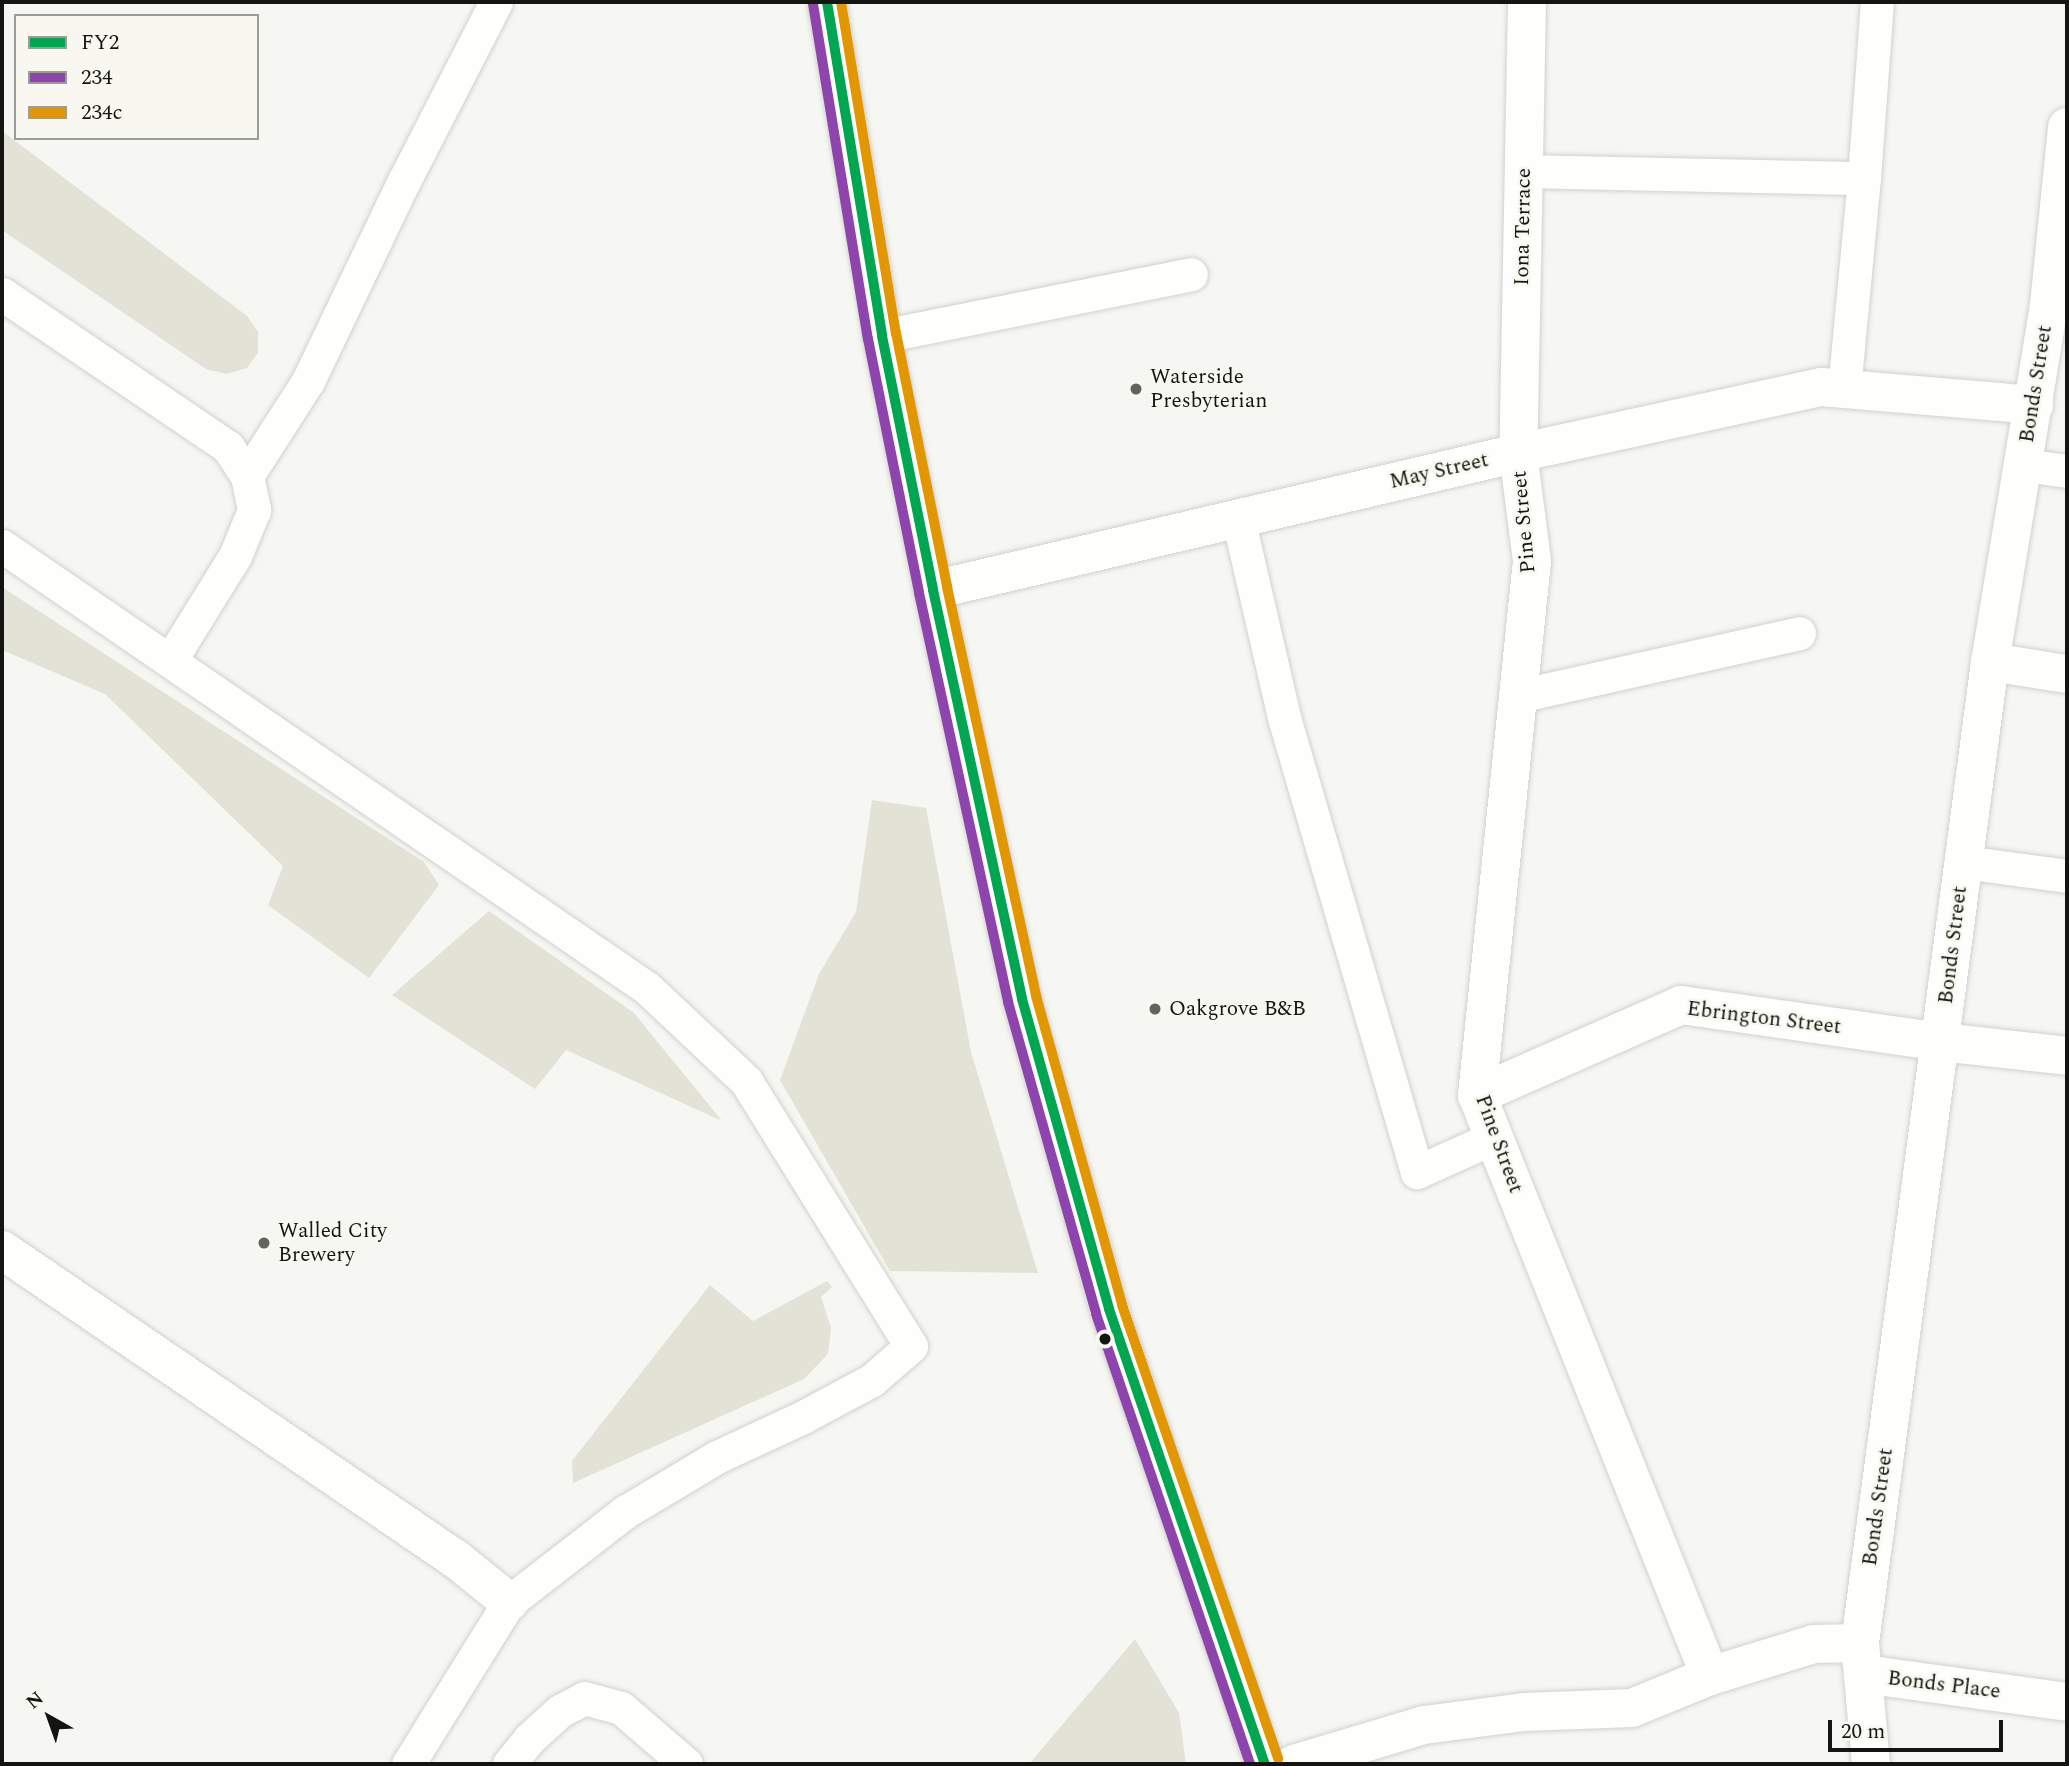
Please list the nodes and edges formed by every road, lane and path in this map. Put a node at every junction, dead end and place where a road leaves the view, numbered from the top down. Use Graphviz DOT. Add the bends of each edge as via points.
graph roads {
  1 [pos="496,2"];
  2 [pos="827,2"];
  3 [pos="1527,2"];
  4 [pos="1877,2"];
  5 [pos="2067,127"];
  6 [pos="1524,171"];
  7 [pos="1864,178"];
  8 [pos="1191,274"];
  9 [pos="2,294"];
  10 [pos="2058,306"];
  11 [pos="882,336"];
  12 [pos="1844,389"];
  13 [pos="2034,405"];
  14 [pos="1518,453"];
  15 [pos="2024,465"];
  16 [pos="2067,471"];
  17 [pos="247,477"];
  18 [pos="1238,517"];
  19 [pos="2,546"];
  20 [pos="933,590"];
  21 [pos="1799,633"];
  22 [pos="170,661"];
  23 [pos="1990,662"];
  24 [pos="2067,674"];
  25 [pos="1518,696"];
  26 [pos="1964,862"];
  27 [pos="2067,876"];
  28 [pos="1941,1042"];
  29 [pos="2067,1055"];
  30 [pos="1477,1095"];
  31 [pos="1495,1137"];
  32 [pos="2,1250"];
  33 [pos="509,1602"];
  34 [pos="1861,1658"];
  35 [pos="1710,1676"];
  36 [pos="2067,1702"];
  37 [pos="408,1764"];
  38 [pos="509,1764"];
  39 [pos="686,1764"];
  40 [pos="1265,1764"];
  41 [pos="1294,1764"];
  42 [pos="1871,1764"];
  1 -- 17 [label="lane" via="308,381"];
  2 -- 11 [label="main road"];
  3 -- 6 [label="main road, Iona Terrace"];
  4 -- 7 [label="lane"];
  5 -- 10 [label="main road, Bonds Street"];
  6 -- 7 [label="lane"];
  6 -- 14 [label="main road, Iona Terrace"];
  7 -- 12 [label="lane"];
  8 -- 11 [label="lane"];
  9 -- 17 [label="lane" via="228,447"];
  10 -- 13 [label="main road, Bonds Street"];
  11 -- 20 [label="main road"];
  12 -- 13 [label="main road, May Street"];
  12 -- 14 [label="main road, May Street" via="1821,387 1732,404"];
  13 -- 15 [label="main road, Bonds Street"];
  14 -- 18 [label="main road, May Street"];
  14 -- 25 [label="main road, Pine Street" via="1532,561"];
  15 -- 16 [label="lane"];
  15 -- 23 [label="main road, Bonds Street"];
  17 -- 22 [label="lane" via="254,510 235,556"];
  18 -- 20 [label="main road, May Street"];
  18 -- 31 [label="lane" via="1285,721 1417,1172"];
  19 -- 22 [label="lane"];
  20 -- 40 [label="main road" via="1022,999 1109,1310"];
  21 -- 25 [label="lane"];
  22 -- 33 [label="lane" via="647,988 746,1080 911,1346 872,1380 717,1457 625,1512"];
  23 -- 24 [label="main road"];
  23 -- 26 [label="main road, Bonds Street"];
  25 -- 30 [label="main road, Pine Street"];
  26 -- 27 [label="lane"];
  26 -- 28 [label="main road, Bonds Street"];
  28 -- 29 [label="main road, Ebrington Street"];
  28 -- 30 [label="main road, Ebrington Street" via="1681,1005"];
  28 -- 34 [label="main road, Bonds Street"];
  30 -- 31 [label="main road, Pine Street"];
  31 -- 35 [label="main road, Pine Street"];
  32 -- 33 [label="main road" via="457,1560"];
  33 -- 37 [label="lane"];
  34 -- 35 [label="main road, Bonds Place" via="1814,1644"];
  34 -- 36 [label="main road, Bonds Place"];
  34 -- 42 [label="main road, Bonds Street"];
  35 -- 41 [label="main road, Bonds Place" via="1632,1708 1524,1712 1423,1725"];
  38 -- 39 [label="lane" via="560,1711 584,1698 621,1708"];
}
